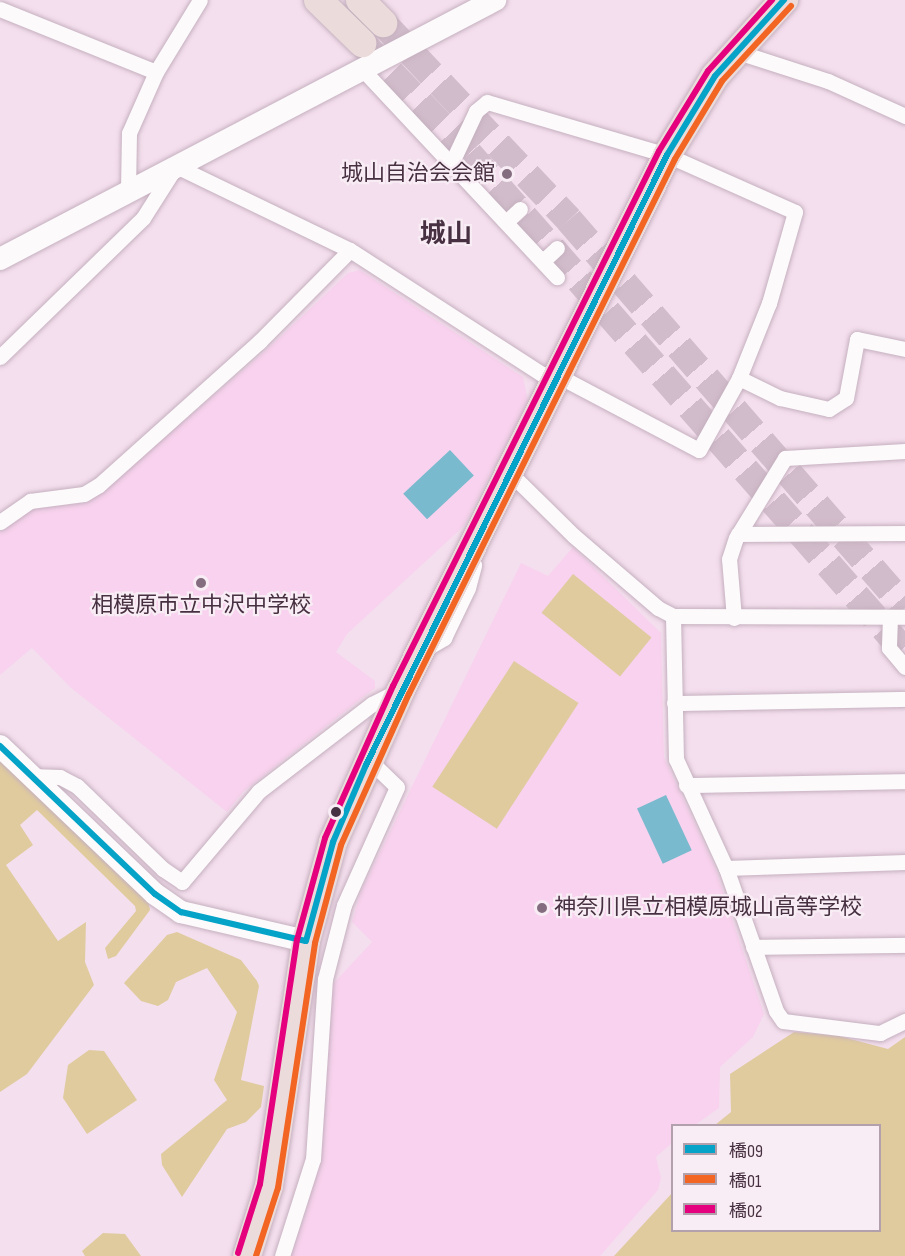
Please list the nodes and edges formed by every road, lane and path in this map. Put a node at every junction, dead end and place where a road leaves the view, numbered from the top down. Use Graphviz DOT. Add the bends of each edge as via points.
graph roads {
  1 [pos="200,0"];
  2 [pos="318,0"];
  3 [pos="360,0"];
  4 [pos="495,0"];
  5 [pos="784,0"];
  6 [pos="0,9"];
  7 [pos="383,23"];
  8 [pos="735,51"];
  9 [pos="362,57"];
  10 [pos="156,72"];
  11 [pos="905,116"];
  12 [pos="667,155"];
  13 [pos="452,162"];
  14 [pos="176,166"];
  15 [pos="129,190"];
  16 [pos="520,209"];
  17 [pos="506,222"];
  18 [pos="557,248"];
  19 [pos="350,250"];
  20 [pos="0,259"];
  21 [pos="543,261"];
  22 [pos="558,276"];
  23 [pos="905,349"];
  24 [pos="0,357"];
  25 [pos="739,378"];
  26 [pos="556,380"];
  27 [pos="905,451"];
  28 [pos="509,472"];
  29 [pos="0,522"];
  30 [pos="905,533"];
  31 [pos="738,534"];
  32 [pos="673,616"];
  33 [pos="897,617"];
  34 [pos="734,618"];
  35 [pos="905,667"];
  36 [pos="401,690"];
  37 [pos="905,699"];
  38 [pos="674,703"];
  39 [pos="0,746"];
  40 [pos="369,760"];
  41 [pos="31,776"];
  42 [pos="905,781"];
  43 [pos="686,784"];
  44 [pos="905,862"];
  45 [pos="726,868"];
  46 [pos="306,941"];
  47 [pos="905,945"];
  48 [pos="753,947"];
  49 [pos="905,1021"];
  50 [pos="247,1256"];
  51 [pos="282,1256"];
  1 -- 10 [label="street"];
  2 -- 9 [label="highway"];
  3 -- 7 [label="highway"];
  4 -- 9 [label="street"];
  5 -- 8 [label="highway"];
  6 -- 10 [label="street"];
  8 -- 11 [label="street" via="828,81"];
  8 -- 12 [label="highway" via="694,107"];
  9 -- 13 [label="street"];
  9 -- 14 [label="street"];
  10 -- 15 [label="street" via="129,133"];
  12 -- 13 [label="street" via="487,102 476,111"];
  12 -- 25 [label="street" via="795,212 769,303"];
  12 -- 26 [label="highway"];
  13 -- 17 [label="street"];
  14 -- 15 [label="street"];
  14 -- 19 [label="street"];
  14 -- 24 [label="street" via="143,218"];
  15 -- 20 [label="street"];
  16 -- 17 [label="street"];
  17 -- 21 [label="street"];
  18 -- 21 [label="street"];
  19 -- 26 [label="street"];
  19 -- 29 [label="street" via="259,342 99,485 84,494 30,501"];
  21 -- 22 [label="street"];
  23 -- 25 [label="street" via="857,339 846,398 830,409 780,398"];
  25 -- 26 [label="street" via="699,450 568,381"];
  26 -- 28 [label="highway"];
  27 -- 31 [label="street" via="785,458"];
  28 -- 32 [label="street" via="574,536 658,608"];
  28 -- 36 [label="highway"];
  30 -- 31 [label="street"];
  31 -- 34 [label="street" via="729,559"];
  32 -- 34 [label="street"];
  32 -- 38 [label="street"];
  33 -- 34 [label="street"];
  33 -- 35 [label="street" via="889,648"];
  36 -- 40 [label="highway"];
  36 -- 41 [label="street" via="372,705 259,791 182,882 163,869 77,786 60,777"];
  37 -- 38 [label="street"];
  38 -- 43 [label="street" via="676,759"];
  39 -- 41 [label="street"];
  40 -- 46 [label="highway" via="333,842"];
  40 -- 51 [label="street" via="397,787 344,906 325,979 313,1159"];
  41 -- 46 [label="street" via="155,894 181,912"];
  42 -- 43 [label="street"];
  43 -- 45 [label="street"];
  44 -- 45 [label="street"];
  45 -- 48 [label="street"];
  46 -- 50 [label="highway" via="269,1186"];
  47 -- 48 [label="street"];
  48 -- 49 [label="street" via="770,998 783,1021 880,1033"];
}
